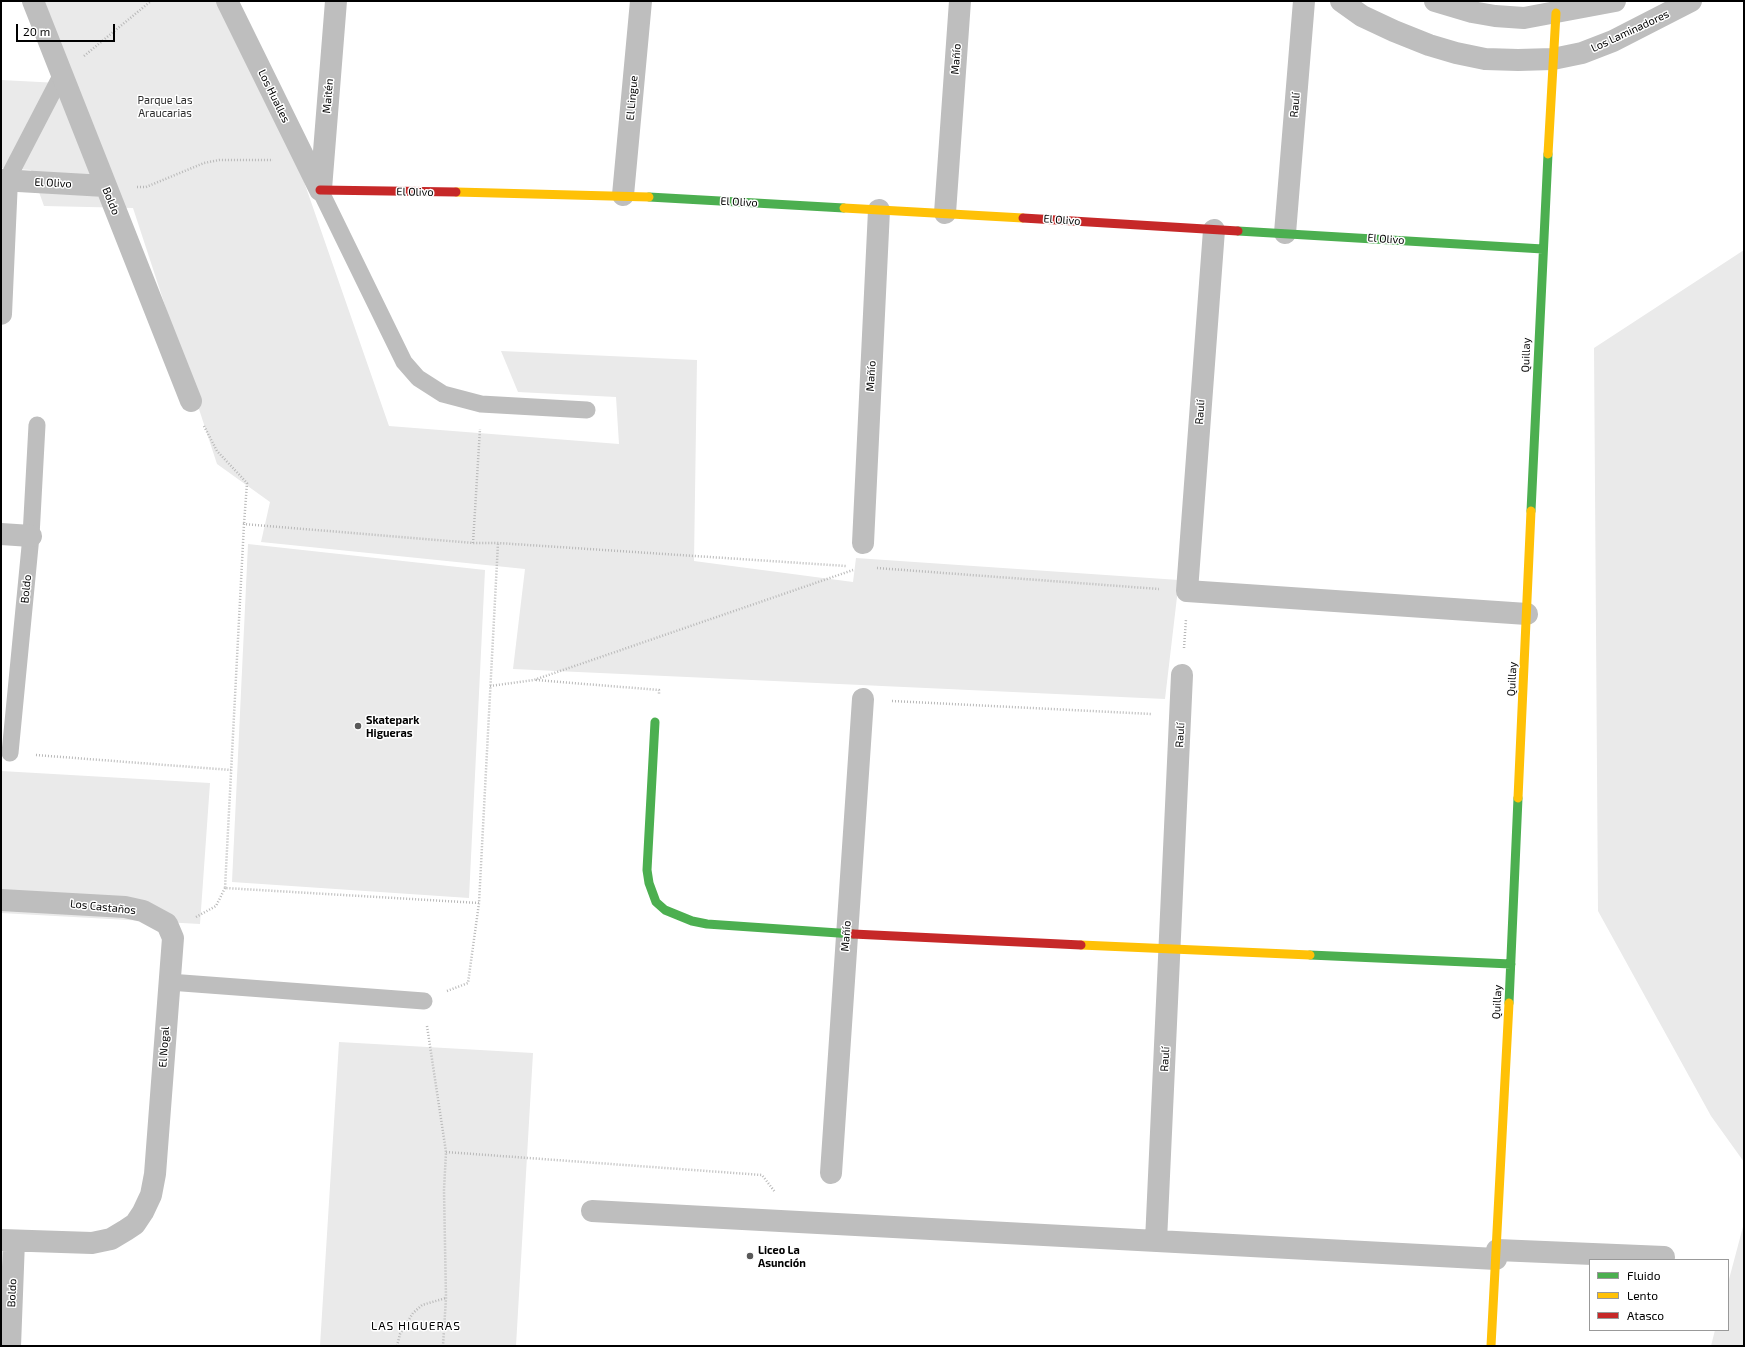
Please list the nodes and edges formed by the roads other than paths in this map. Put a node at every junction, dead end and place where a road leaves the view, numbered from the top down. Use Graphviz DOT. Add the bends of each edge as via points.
graph roads {
  1 [pos="33,1"];
  2 [pos="227,1"];
  3 [pos="336,1"];
  4 [pos="641,1"];
  5 [pos="960,1"];
  6 [pos="1304,1"];
  7 [pos="1341,1"];
  8 [pos="1435,1"];
  9 [pos="1615,1"];
  10 [pos="1691,1"];
  11 [pos="1548,9"];
  12 [pos="1553,59"];
  13 [pos="61,76"];
  14 [pos="4,180"];
  15 [pos="105,186"];
  16 [pos="320,190"];
  17 [pos="624,195"];
  18 [pos="879,210"];
  19 [pos="945,213"];
  20 [pos="1214,230"];
  21 [pos="1285,233"];
  22 [pos="1543,249"];
  23 [pos="1,314"];
  24 [pos="191,401"];
  25 [pos="587,410"];
  26 [pos="37,425"];
  27 [pos="1,534"];
  28 [pos="31,536"];
  29 [pos="863,543"];
  30 [pos="1527,614"];
  31 [pos="1182,675"];
  32 [pos="863,700"];
  33 [pos="655,722"];
  34 [pos="10,753"];
  35 [pos="1,900"];
  36 [pos="846,934"];
  37 [pos="1170,949"];
  38 [pos="1511,964"];
  39 [pos="169,982"];
  40 [pos="424,1001"];
  41 [pos="831,1172"];
  42 [pos="592,1211"];
  43 [pos="8,1240"];
  44 [pos="1156,1241"];
  45 [pos="1497,1255"];
  46 [pos="1664,1257"];
  47 [pos="10,1346"];
  48 [pos="1491,1346"];
  1 -- 13 [label="street, Boldo"];
  2 -- 16 [label="street, Los Hualles"];
  3 -- 16 [label="street, Maitén"];
  4 -- 17 [label="street, El Lingue"];
  5 -- 19 [label="street, Mañío"];
  6 -- 21 [label="street, Raulí"];
  7 -- 12 [label="street, Los Laminadores" via="1362,16 1394,32 1456,53 1485,59"];
  8 -- 11 [label="street" via="1495,16 1524,18"];
  9 -- 11 [label="street"];
  10 -- 12 [label="street, Los Laminadores" via="1613,41 1582,53"];
  11 -- 12 [label="street, Quillay"];
  12 -- 22 [label="street, Quillay"];
  13 -- 14 [label="lane"];
  13 -- 15 [label="street, Boldo"];
  14 -- 15 [label="street, El Olivo"];
  14 -- 23 [label="street"];
  15 -- 24 [label="street, Boldo"];
  16 -- 17 [label="street, El Olivo"];
  16 -- 25 [label="lane" via="404,362 418,378 434,390 481,404"];
  17 -- 18 [label="street, El Olivo"];
  18 -- 19 [label="street, El Olivo"];
  18 -- 29 [label="street, Mañío"];
  19 -- 20 [label="street, El Olivo"];
  20 -- 21 [label="street, El Olivo"];
  20 -- 30 [label="street, Raulí" via="1187,591"];
  21 -- 22 [label="street, El Olivo"];
  22 -- 30 [label="street, Quillay"];
  26 -- 28 [label="lane, Boldo"];
  27 -- 28 [label="street"];
  28 -- 34 [label="lane, Boldo"];
  30 -- 38 [label="street, Quillay"];
  31 -- 37 [label="street, Raulí"];
  32 -- 36 [label="street, Mañío"];
  33 -- 36 [label="street" via="647,870 656,902 676,916 708,924"];
  35 -- 39 [label="street, Los Castaños" via="125,907 143,911 167,924 173,938"];
  36 -- 37 [label="street"];
  36 -- 41 [label="street, Mañío"];
  37 -- 38 [label="street"];
  37 -- 44 [label="street, Raulí"];
  38 -- 45 [label="street, Quillay"];
  39 -- 40 [label="lane"];
  39 -- 43 [label="street, El Nogal" via="155,1174 151,1195 143,1212 135,1224 126,1230 111,1239 92,1244"];
  42 -- 44 [label="street"];
  43 -- 47 [label="street, Boldo"];
  44 -- 45 [label="street"];
  45 -- 46 [label="street"];
  45 -- 48 [label="street, Quillay"];
}
